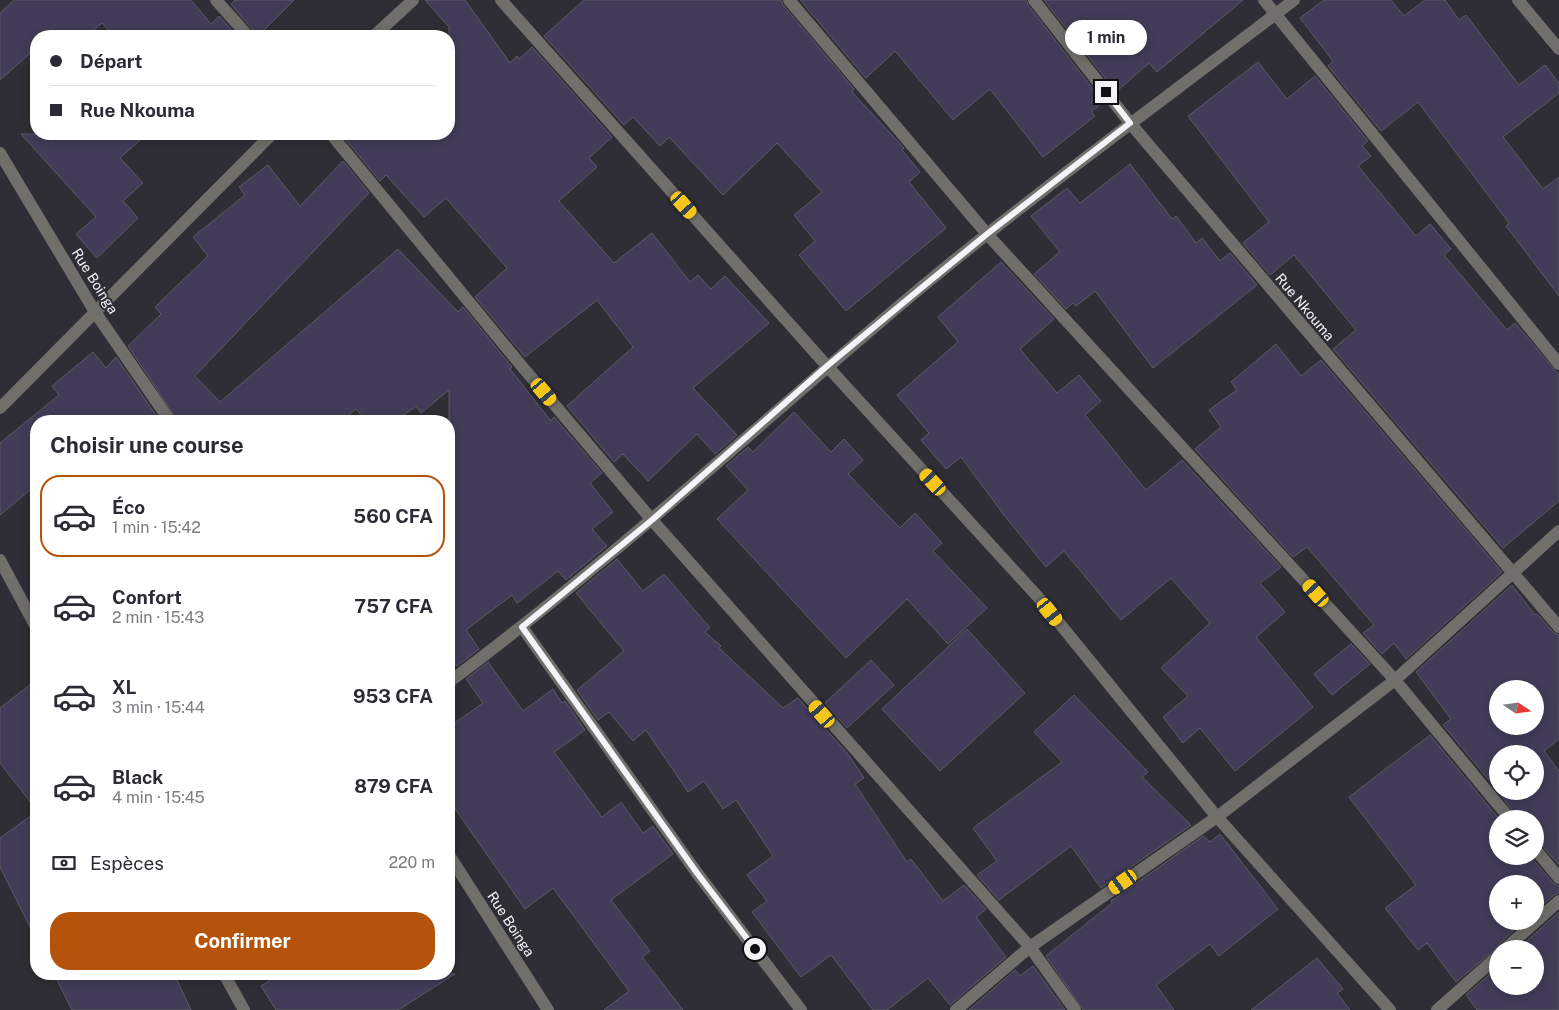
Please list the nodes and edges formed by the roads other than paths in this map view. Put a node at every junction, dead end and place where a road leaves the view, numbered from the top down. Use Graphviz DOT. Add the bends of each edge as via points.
graph roads {
  1 [pos="216,0"];
  2 [pos="413,0"];
  3 [pos="501,0"];
  4 [pos="789,0"];
  5 [pos="1034,0"];
  6 [pos="1264,0"];
  7 [pos="1294,0"];
  8 [pos="1518,0"];
  9 [pos="1276,15"];
  10 [pos="243,30"];
  11 [pos="380,30"];
  12 [pos="1559,49"];
  13 [pos="1130,123"];
  14 [pos="266,140"];
  15 [pos="336,140"];
  16 [pos="0,153"];
  17 [pos="987,234"];
  18 [pos="95,312"];
  19 [pos="1559,364"];
  20 [pos="827,366"];
  21 [pos="0,408"];
  22 [pos="166,415"];
  23 [pos="652,520"];
  24 [pos="1559,531"];
  25 [pos="0,560"];
  26 [pos="1512,575"];
  27 [pos="30,616"];
  28 [pos="522,627"];
  29 [pos="1559,627"];
  30 [pos="455,677"];
  31 [pos="1395,680"];
  32 [pos="1503,810"];
  33 [pos="1217,817"];
  34 [pos="1544,860"];
  35 [pos="455,863"];
  36 [pos="1559,878"];
  37 [pos="1559,901"];
  38 [pos="1516,940"];
  39 [pos="1030,947"];
  40 [pos="1489,964"];
  41 [pos="227,980"];
  42 [pos="244,1010"];
  43 [pos="548,1010"];
  44 [pos="801,1010"];
  45 [pos="956,1010"];
  46 [pos="1076,1010"];
  47 [pos="1390,1010"];
  48 [pos="1437,1010"];
  1 -- 10 [label="street"];
  2 -- 11 [label="street"];
  3 -- 20 [label="street"];
  4 -- 17 [label="street"];
  5 -- 13 [label="street, Rue Nkouma"];
  6 -- 9 [label="street"];
  7 -- 9 [label="street"];
  8 -- 12 [label="street"];
  9 -- 13 [label="street"];
  9 -- 19 [label="street"];
  13 -- 17 [label="street"];
  13 -- 26 [label="street, Rue Nkouma"];
  14 -- 18 [label="street"];
  15 -- 23 [label="street"];
  16 -- 18 [label="street, Rue Boinga"];
  17 -- 20 [label="street"];
  17 -- 31 [label="street"];
  18 -- 21 [label="street"];
  18 -- 22 [label="street, Rue Boinga"];
  20 -- 23 [label="street"];
  20 -- 33 [label="street" via="1038,597"];
  23 -- 28 [label="street"];
  23 -- 39 [label="street"];
  24 -- 26 [label="street"];
  25 -- 27 [label="street"];
  26 -- 29 [label="street, Rue Nkouma"];
  26 -- 31 [label="street"];
  28 -- 30 [label="street"];
  28 -- 44 [label="street" via="697,873"];
  31 -- 32 [label="street"];
  31 -- 33 [label="street"];
  33 -- 39 [label="street"];
  33 -- 47 [label="street"];
  34 -- 36 [label="street"];
  35 -- 43 [label="street, Rue Boinga"];
  37 -- 38 [label="street"];
  39 -- 45 [label="street"];
  39 -- 46 [label="street"];
  40 -- 48 [label="street"];
  41 -- 42 [label="street"];
}
